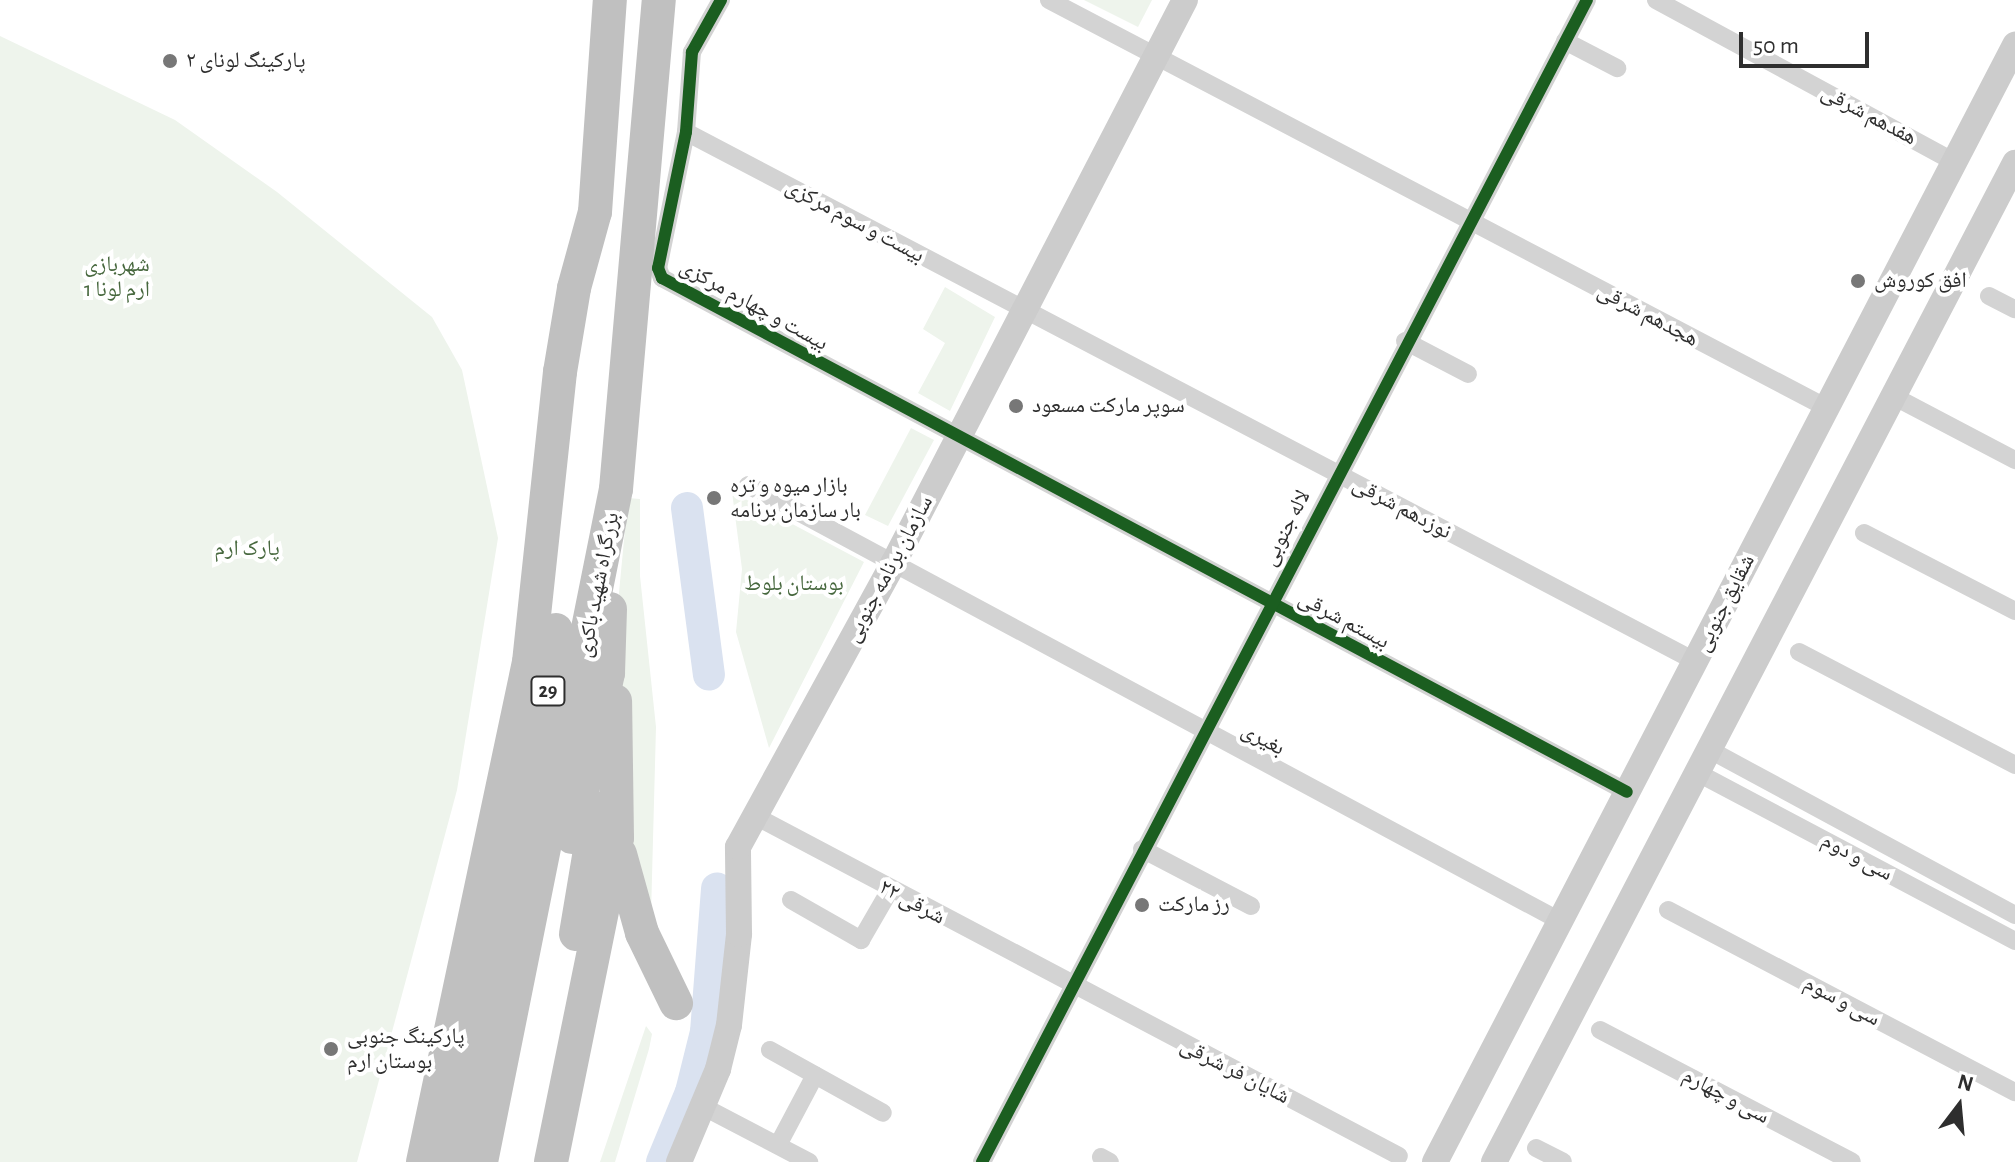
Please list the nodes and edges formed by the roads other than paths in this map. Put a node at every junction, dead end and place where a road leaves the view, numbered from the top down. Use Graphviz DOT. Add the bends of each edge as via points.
graph roads {
  1 [pos="610,0"];
  2 [pos="659,0"];
  3 [pos="721,0"];
  4 [pos="1049,0"];
  5 [pos="1185,0"];
  6 [pos="1587,0"];
  7 [pos="1656,0"];
  8 [pos="1565,41"];
  9 [pos="2015,45"];
  10 [pos="1156,57"];
  11 [pos="1617,68"];
  12 [pos="686,132"];
  13 [pos="1954,162"];
  14 [pos="2015,163"];
  15 [pos="595,212"];
  16 [pos="1470,222"];
  17 [pos="1989,296"];
  18 [pos="2015,309"];
  19 [pos="1025,310"];
  20 [pos="1405,341"];
  21 [pos="1468,374"];
  22 [pos="1893,396"];
  23 [pos="1827,408"];
  24 [pos="958,438"];
  25 [pos="2015,460"];
  26 [pos="1336,473"];
  27 [pos="748,485"];
  28 [pos="612,509"];
  29 [pos="1864,533"];
  30 [pos="893,564"];
  31 [pos="1269,603"];
  32 [pos="2015,611"];
  33 [pos="1799,652"];
  34 [pos="1695,661"];
  35 [pos="608,673"];
  36 [pos="1204,730"];
  37 [pos="1719,755"];
  38 [pos="2015,765"];
  39 [pos="1706,778"];
  40 [pos="1627,792"];
  41 [pos="755,816"];
  42 [pos="1868,835"];
  43 [pos="617,838"];
  44 [pos="1142,849"];
  45 [pos="485,854"];
  46 [pos="1856,857"];
  47 [pos="890,890"];
  48 [pos="791,900"];
  49 [pos="1251,906"];
  50 [pos="1668,910"];
  51 [pos="2015,915"];
  52 [pos="1560,921"];
  53 [pos="2015,941"];
  54 [pos="1071,986"];
  55 [pos="676,1003"];
  56 [pos="1600,1030"];
  57 [pos="770,1050"];
  58 [pos="815,1075"];
  59 [pos="2015,1092"];
  60 [pos="702,1106"];
  61 [pos="883,1113"];
  62 [pos="778,1145"];
  63 [pos="1536,1148"];
  64 [pos="1399,1156"];
  65 [pos="401,1162"];
  66 [pos="423,1162"];
  67 [pos="450,1162"];
  68 [pos="481,1162"];
  69 [pos="500,1162"];
  70 [pos="531,1162"];
  71 [pos="551,1162"];
  72 [pos="679,1162"];
  73 [pos="809,1162"];
  74 [pos="982,1162"];
  75 [pos="1435,1162"];
  76 [pos="1494,1162"];
  77 [pos="1563,1162"];
  78 [pos="1852,1162"];
  1 -- 15 [label="highway, 29"];
  2 -- 28 [label="highway, بزرگراه شهید باکری / 29"];
  3 -- 12 [label="street" via="692,52"];
  4 -- 10 [label="street, هجدهم شرقی"];
  5 -- 10 [label="main road, سازمان برنامه جنوبی"];
  6 -- 8 [label="street, لاله جنوبی"];
  7 -- 13 [label="street, هفدهم شرقی"];
  8 -- 11 [label="street"];
  8 -- 16 [label="street, لاله جنوبی"];
  9 -- 13 [label="main road, شقایق جنوبی"];
  10 -- 16 [label="street, هجدهم شرقی"];
  10 -- 19 [label="main road, سازمان برنامه جنوبی"];
  12 -- 19 [label="street, بیست و سوم مرکزی"];
  12 -- 24 [label="street, بیست و چهارم مرکزی" via="658,268 662,278"];
  13 -- 23 [label="main road, شقایق جنوبی"];
  14 -- 22 [label="main road"];
  15 -- 45 [label="highway, 29" via="574,288 560,372 529,662"];
  15 -- 67 [label="highway, 29" via="553,663 517,879"];
  16 -- 20 [label="street, لاله جنوبی"];
  16 -- 23 [label="street, هجدهم شرقی"];
  17 -- 18 [label="street"];
  19 -- 24 [label="main road, سازمان برنامه جنوبی"];
  19 -- 26 [label="street, نوزدهم شرقی"];
  20 -- 21 [label="street"];
  20 -- 26 [label="street, لاله جنوبی"];
  22 -- 25 [label="street"];
  22 -- 37 [label="main road"];
  23 -- 34 [label="main road, شقایق جنوبی"];
  24 -- 30 [label="main road, سازمان برنامه جنوبی"];
  24 -- 31 [label="street, بیستم شرقی"];
  26 -- 31 [label="street, لاله جنوبی"];
  26 -- 34 [label="street, نوزدهم شرقی"];
  27 -- 30 [label="street, بغیری"];
  28 -- 35 [label="highway, 29"];
  28 -- 68 [label="highway, بزرگراه شهید باکری / 29"];
  29 -- 32 [label="street"];
  30 -- 36 [label="street, بغیری"];
  30 -- 41 [label="main road, سازمان برنامه جنوبی"];
  31 -- 36 [label="street, لاله جنوبی"];
  31 -- 40 [label="street, بیستم شرقی"];
  33 -- 38 [label="street"];
  34 -- 40 [label="main road, شقایق جنوبی"];
  35 -- 43 [label="highway" via="617,712"];
  35 -- 69 [label="highway, 29"];
  35 -- 70 [label="highway" via="598,801"];
  36 -- 44 [label="street, لاله جنوبی"];
  36 -- 52 [label="street, بغیری"];
  37 -- 39 [label="main road"];
  37 -- 42 [label="street, سی و دوم"];
  39 -- 46 [label="street, سی و دوم"];
  39 -- 76 [label="main road"];
  40 -- 52 [label="main road, شقایق جنوبی"];
  41 -- 47 [label="street, ۲۲ شرقی"];
  41 -- 60 [label="main road, سازمان برنامه جنوبی" via="738,847 739,934 729,1025"];
  42 -- 46 [label="street"];
  42 -- 51 [label="street, سی و دوم"];
  43 -- 55 [label="highway" via="642,933"];
  43 -- 71 [label="highway"];
  44 -- 49 [label="street"];
  44 -- 54 [label="street, لاله جنوبی"];
  45 -- 65 [label="highway" via="468,899"];
  45 -- 66 [label="highway, 29"];
  46 -- 53 [label="street, سی و دوم"];
  47 -- 48 [label="street" via="861,940"];
  47 -- 54 [label="street, ۲۲ شرقی"];
  50 -- 59 [label="street, سی و سوم"];
  52 -- 75 [label="main road, شقایق جنوبی"];
  54 -- 64 [label="street, شایان فر شرقی"];
  54 -- 74 [label="street, لاله جنوبی"];
  56 -- 78 [label="street, سی و چهارم"];
  57 -- 58 [label="street"];
  58 -- 61 [label="street"];
  58 -- 62 [label="street"];
  60 -- 62 [label="street"];
  60 -- 72 [label="main road, سازمان برنامه جنوبی"];
  62 -- 73 [label="street"];
  63 -- 77 [label="street"];
}
